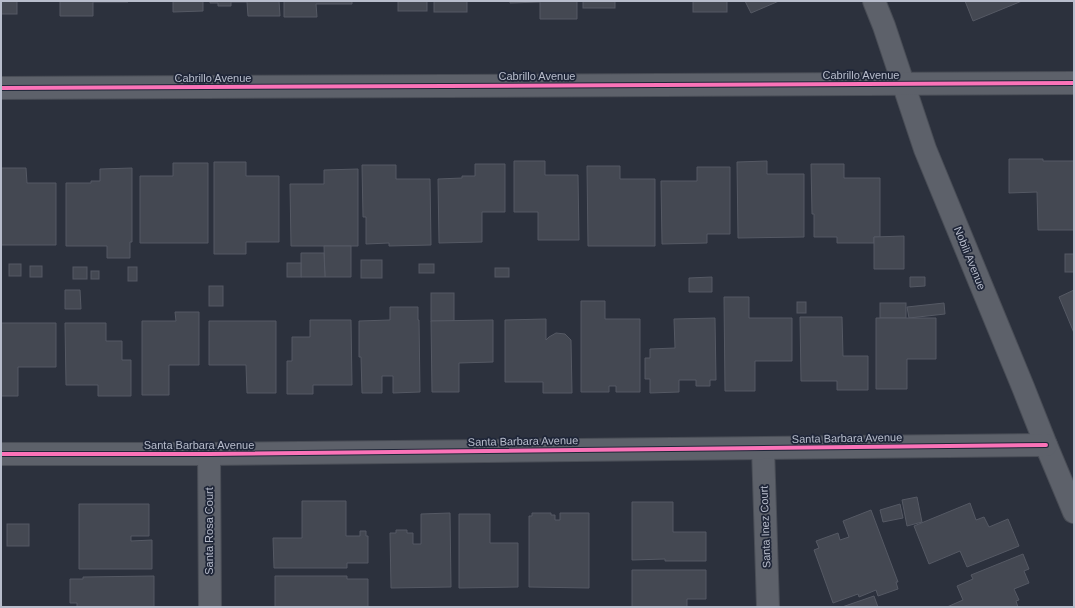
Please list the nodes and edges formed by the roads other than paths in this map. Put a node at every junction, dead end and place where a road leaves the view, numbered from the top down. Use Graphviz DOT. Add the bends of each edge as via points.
graph roads {
  1 [pos="874,1"];
  2 [pos="1074,83"];
  3 [pos="903,84"];
  4 [pos="1,88"];
  5 [pos="1046,445"];
  6 [pos="763,448"];
  7 [pos="1,454"];
  8 [pos="209,454"];
  9 [pos="1074,512"];
  10 [pos="210,607"];
  11 [pos="768,607"];
  1 -- 3 [label="street, Nobili Avenue"];
  2 -- 3 [label="street, Cabrillo Avenue"];
  3 -- 4 [label="street, Cabrillo Avenue"];
  3 -- 5 [label="street, Nobili Avenue" via="925,149"];
  5 -- 6 [label="street, Santa Barbara Avenue"];
  5 -- 9 [label="street, Nobili Avenue"];
  6 -- 8 [label="street, Santa Barbara Avenue"];
  6 -- 11 [label="street, Santa Inez Court"];
  7 -- 8 [label="street, Santa Barbara Avenue"];
  8 -- 10 [label="street, Santa Rosa Court"];
}
